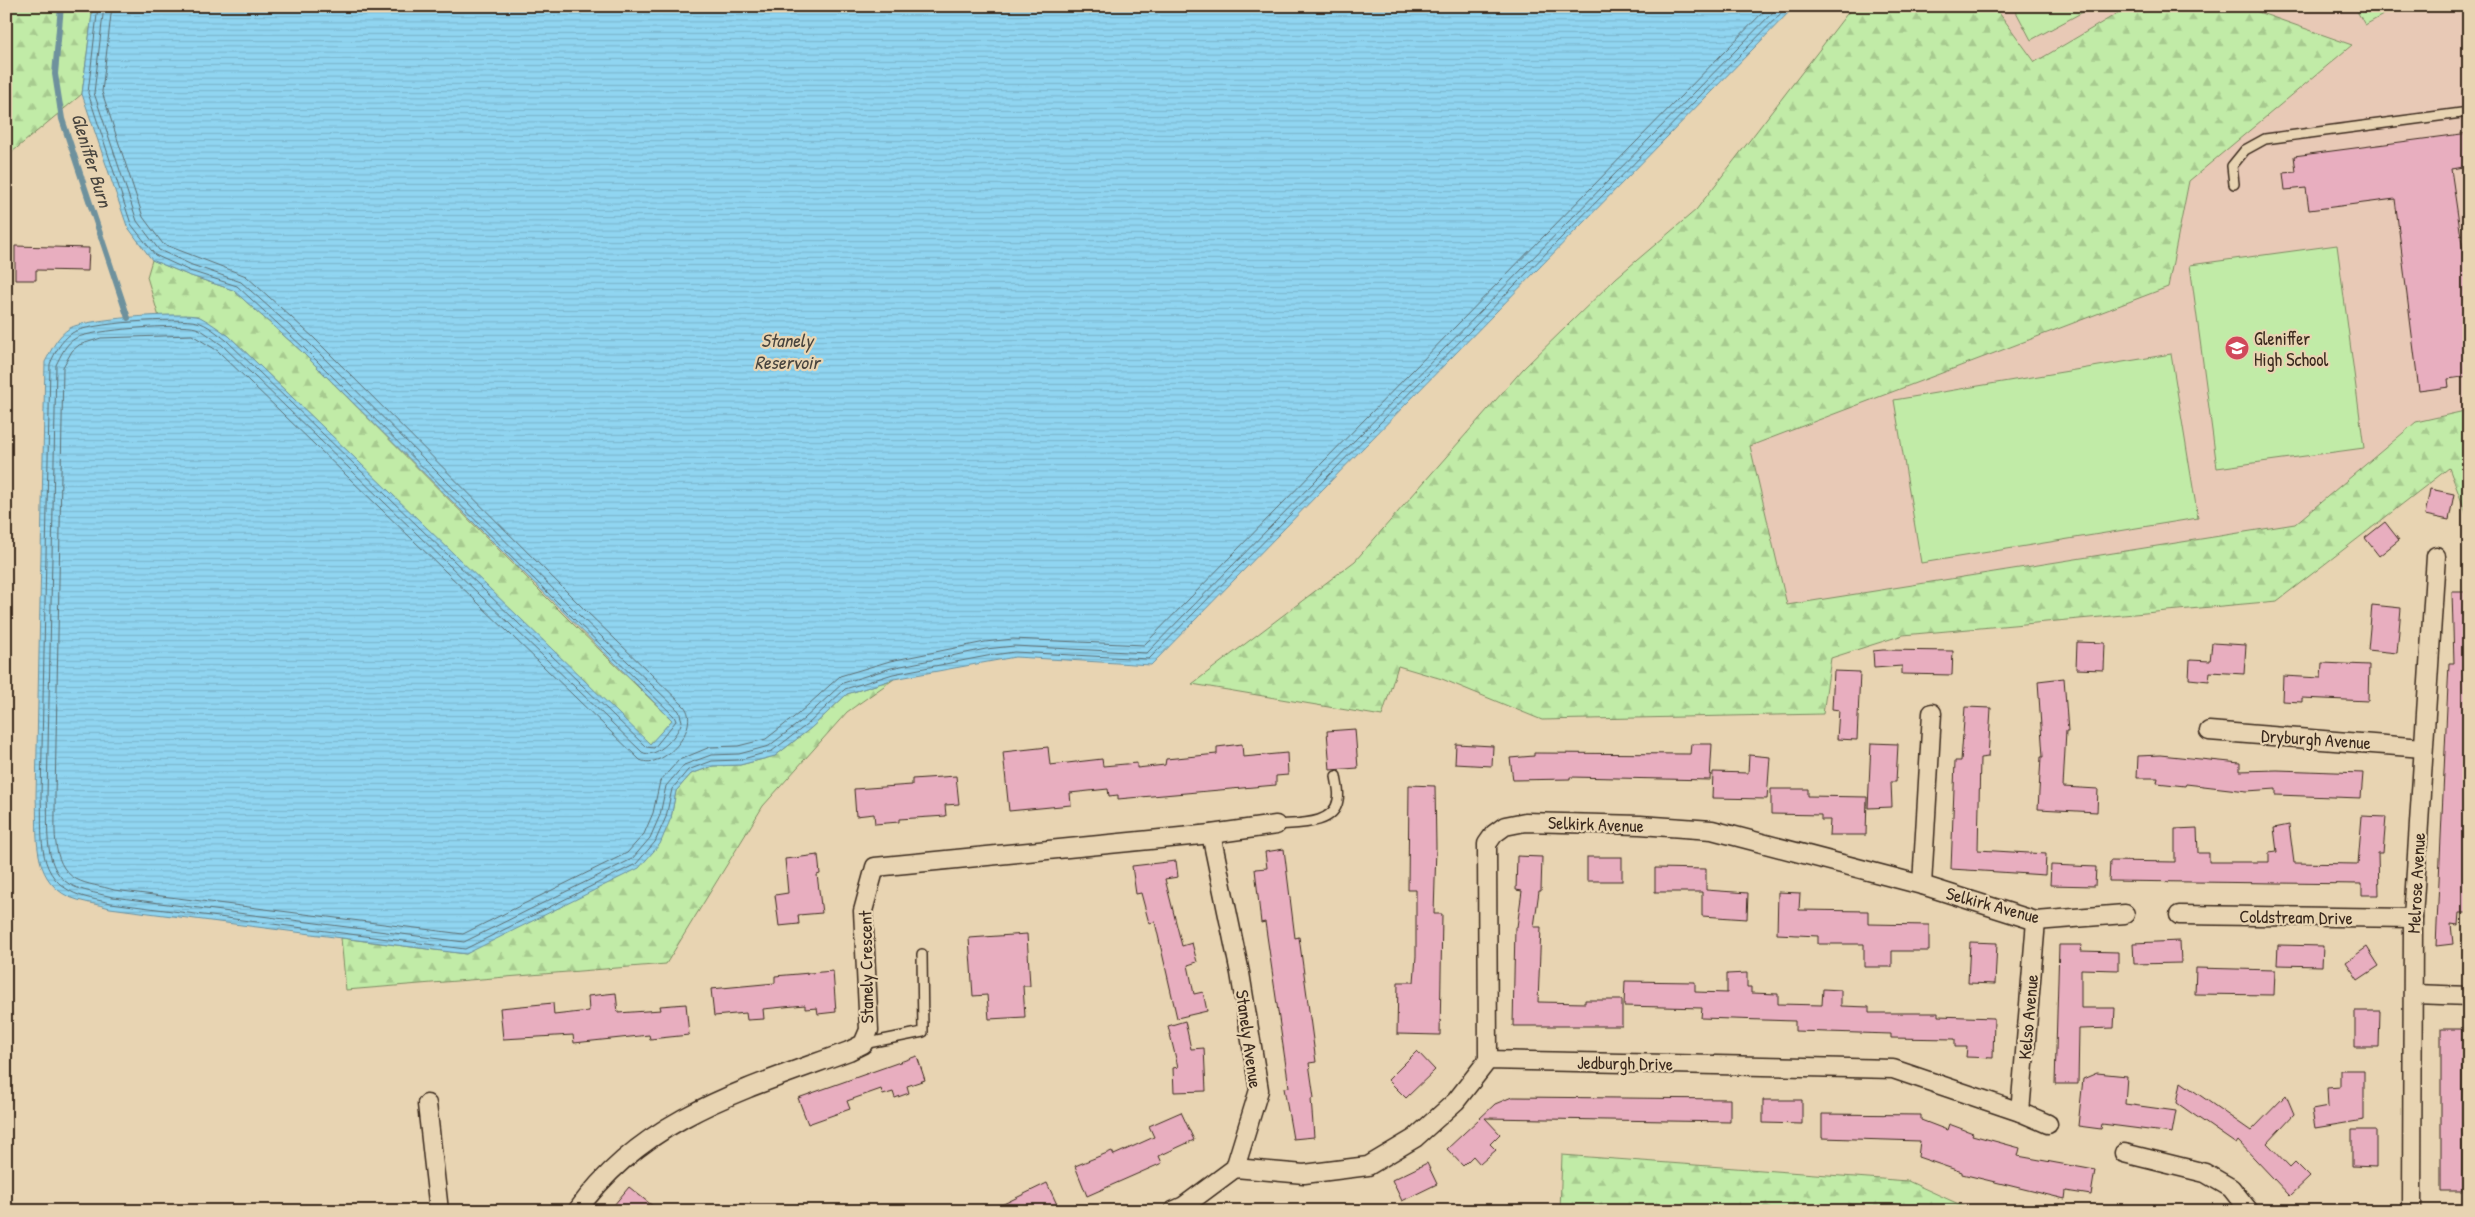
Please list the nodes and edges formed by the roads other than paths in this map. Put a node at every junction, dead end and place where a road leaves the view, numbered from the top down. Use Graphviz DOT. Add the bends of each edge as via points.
graph roads {
  1 [pos="2469,112"];
  2 [pos="2234,184"];
  3 [pos="2436,556"];
  4 [pos="1932,713"];
  5 [pos="2209,731"];
  6 [pos="2423,748"];
  7 [pos="1336,776"];
  8 [pos="1276,825"];
  9 [pos="1211,834"];
  10 [pos="1922,885"];
  11 [pos="2125,914"];
  12 [pos="2179,915"];
  13 [pos="2413,918"];
  14 [pos="2036,921"];
  15 [pos="922,954"];
  16 [pos="2414,994"];
  17 [pos="2469,996"];
  18 [pos="863,1044"];
  19 [pos="1488,1060"];
  20 [pos="427,1104"];
  21 [pos="2020,1112"];
  22 [pos="2048,1124"];
  23 [pos="2124,1153"];
  24 [pos="1235,1168"];
  25 [pos="439,1211"];
  26 [pos="577,1211"];
  27 [pos="1173,1211"];
  28 [pos="2249,1211"];
  29 [pos="2412,1211"];
  1 -- 2 [label="lane" via="2265,139 2245,150 2232,166"];
  3 -- 6 [label="street, Melrose Avenue"];
  4 -- 10 [label="street"];
  5 -- 6 [label="street, Dryburgh Avenue"];
  6 -- 13 [label="street, Melrose Avenue"];
  7 -- 8 [label="lane" via="1338,800 1333,813 1324,819"];
  8 -- 9 [label="street, Stanely Crescent"];
  9 -- 18 [label="street, Stanely Crescent" via="875,867 863,911 869,1030"];
  9 -- 24 [label="street, Stanely Avenue" via="1240,973 1259,1090"];
  10 -- 14 [label="street, Selkirk Avenue"];
  10 -- 19 [label="street, Selkirk Avenue" via="1712,830 1525,822 1506,826 1487,844"];
  11 -- 14 [label="street, Selkirk Avenue"];
  12 -- 13 [label="street, Coldstream Drive"];
  13 -- 16 [label="street, Melrose Avenue"];
  14 -- 21 [label="street, Kelso Avenue"];
  15 -- 18 [label="lane" via="923,1032"];
  16 -- 17 [label="street"];
  16 -- 29 [label="street, Melrose Avenue"];
  18 -- 26 [label="street, Stanely Crescent" via="692,1112 641,1144 604,1177"];
  19 -- 21 [label="street, Jedburgh Drive" via="1893,1069"];
  19 -- 24 [label="street" via="1456,1101 1415,1138 1368,1166 1304,1174"];
  20 -- 25 [label="street"];
  21 -- 22 [label="street, Jedburgh Drive"];
  23 -- 28 [label="street" via="2205,1173 2231,1188"];
  24 -- 27 [label="street"];
}
